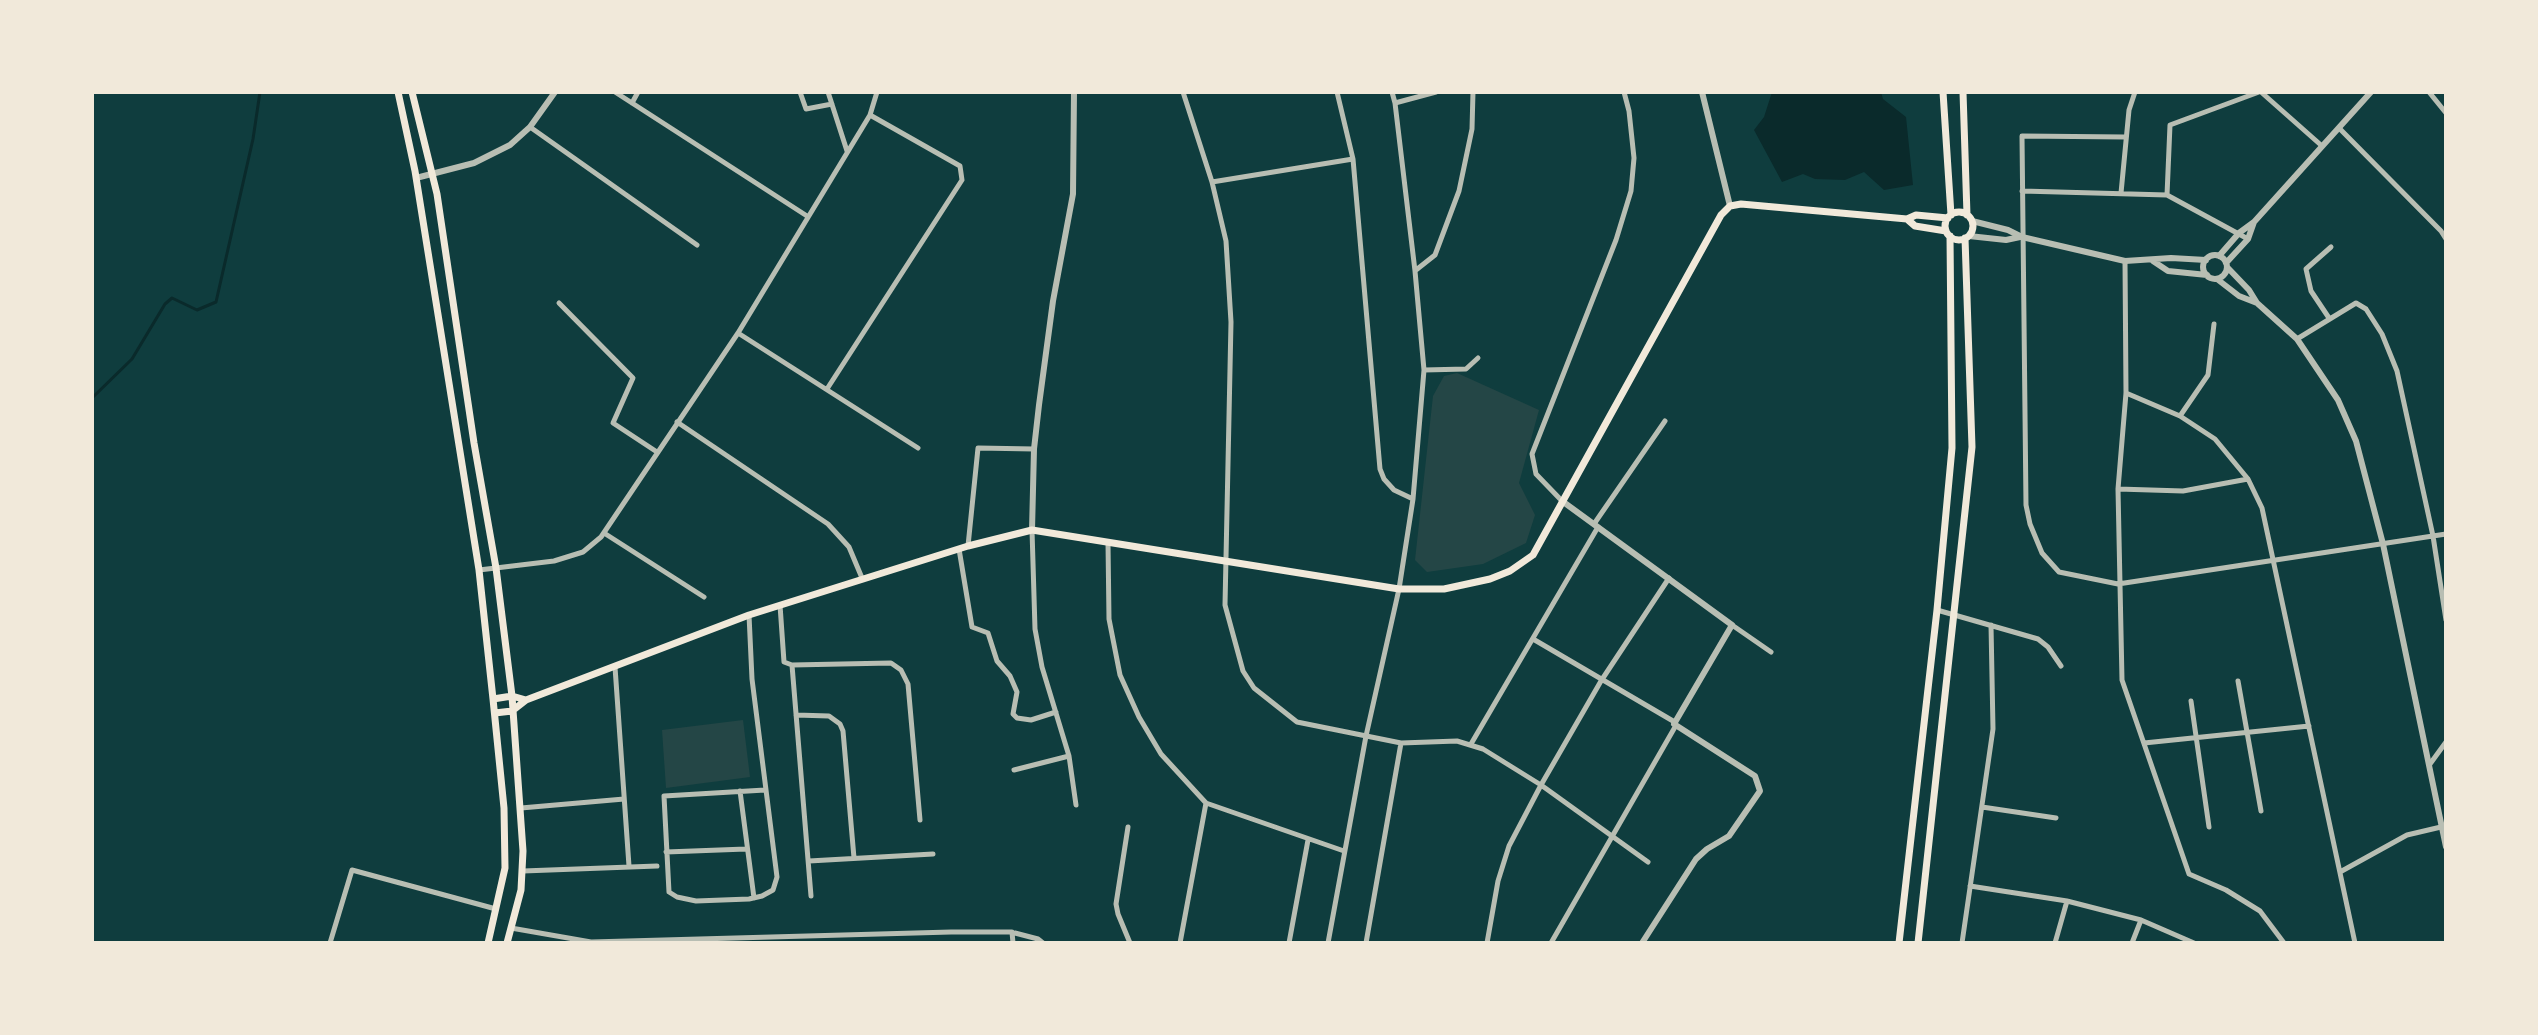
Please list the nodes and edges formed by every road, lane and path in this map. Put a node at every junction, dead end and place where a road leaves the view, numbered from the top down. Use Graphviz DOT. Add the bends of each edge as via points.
graph roads {
  1 [pos="398,92"];
  2 [pos="412,92"];
  3 [pos="555,92"];
  4 [pos="615,92"];
  5 [pos="638,92"];
  6 [pos="800,92"];
  7 [pos="828,92"];
  8 [pos="877,92"];
  9 [pos="1074,92"];
  10 [pos="1183,92"];
  11 [pos="1337,92"];
  12 [pos="1392,92"];
  13 [pos="1430,92"];
  14 [pos="1436,92"];
  15 [pos="1473,92"];
  16 [pos="1624,92"];
  17 [pos="1702,92"];
  18 [pos="1943,92"];
  19 [pos="1963,92"];
  20 [pos="2135,92"];
  21 [pos="2260,92"];
  22 [pos="2371,92"];
  23 [pos="2429,92"];
  24 [pos="632,103"];
  25 [pos="1395,103"];
  26 [pos="832,104"];
  27 [pos="2446,113"];
  28 [pos="870,115"];
  29 [pos="530,127"];
  30 [pos="2339,128"];
  31 [pos="2125,137"];
  32 [pos="2322,146"];
  33 [pos="847,151"];
  34 [pos="1353,159"];
  35 [pos="434,174"];
  36 [pos="416,178"];
  37 [pos="1212,182"];
  38 [pos="2022,191"];
  39 [pos="2121,193"];
  40 [pos="2167,195"];
  41 [pos="1730,206"];
  42 [pos="807,216"];
  43 [pos="1949,216"];
  44 [pos="1969,218"];
  45 [pos="1907,219"];
  46 [pos="2254,222"];
  47 [pos="2239,233"];
  48 [pos="1948,234"];
  49 [pos="1967,237"];
  50 [pos="2021,237"];
  51 [pos="2248,239"];
  52 [pos="2446,239"];
  53 [pos="697,245"];
  54 [pos="2331,247"];
  55 [pos="2219,256"];
  56 [pos="2206,260"];
  57 [pos="2125,261"];
  58 [pos="2153,261"];
  59 [pos="2227,265"];
  60 [pos="1415,271"];
  61 [pos="2207,275"];
  62 [pos="2217,279"];
  63 [pos="559,303"];
  64 [pos="2257,303"];
  65 [pos="1951,304"];
  66 [pos="1967,304"];
  67 [pos="2329,318"];
  68 [pos="2214,324"];
  69 [pos="738,333"];
  70 [pos="2297,339"];
  71 [pos="1478,358"];
  72 [pos="1424,370"];
  73 [pos="827,389"];
  74 [pos="2126,393"];
  75 [pos="2180,416"];
  76 [pos="1665,421"];
  77 [pos="677,422"];
  78 [pos="918,448"];
  79 [pos="1034,449"];
  80 [pos="657,452"];
  81 [pos="2248,479"];
  82 [pos="2118,489"];
  83 [pos="1413,499"];
  84 [pos="1562,501"];
  85 [pos="1596,525"];
  86 [pos="1032,530"];
  87 [pos="604,533"];
  88 [pos="2446,534"];
  89 [pos="2433,536"];
  90 [pos="1108,543"];
  91 [pos="2383,544"];
  92 [pos="968,546"];
  93 [pos="959,549"];
  94 [pos="1224,561"];
  95 [pos="2274,561"];
  96 [pos="496,568"];
  97 [pos="479,570"];
  98 [pos="862,578"];
  99 [pos="1669,578"];
  100 [pos="2118,584"];
  101 [pos="1399,589"];
  102 [pos="704,597"];
  103 [pos="780,605"];
  104 [pos="1937,610"];
  105 [pos="1954,614"];
  106 [pos="749,615"];
  107 [pos="2446,620"];
  108 [pos="1732,625"];
  109 [pos="1991,625"];
  110 [pos="1533,639"];
  111 [pos="1771,652"];
  112 [pos="792,665"];
  113 [pos="2061,666"];
  114 [pos="615,667"];
  115 [pos="1601,681"];
  116 [pos="2238,681"];
  117 [pos="512,696"];
  118 [pos="493,699"];
  119 [pos="526,700"];
  120 [pos="2191,701"];
  121 [pos="512,711"];
  122 [pos="1056,712"];
  123 [pos="495,713"];
  124 [pos="796,715"];
  125 [pos="1674,724"];
  126 [pos="2309,726"];
  127 [pos="2247,732"];
  128 [pos="1366,736"];
  129 [pos="2196,738"];
  130 [pos="2446,742"];
  131 [pos="1401,743"];
  132 [pos="2144,743"];
  133 [pos="1471,744"];
  134 [pos="1069,756"];
  135 [pos="2430,764"];
  136 [pos="1014,770"];
  137 [pos="1541,785"];
  138 [pos="765,790"];
  139 [pos="740,791"];
  140 [pos="624,799"];
  141 [pos="1206,803"];
  142 [pos="1076,805"];
  143 [pos="1982,807"];
  144 [pos="521,808"];
  145 [pos="2261,811"];
  146 [pos="2056,818"];
  147 [pos="920,820"];
  148 [pos="1128,827"];
  149 [pos="2209,827"];
  150 [pos="2441,827"];
  151 [pos="1613,838"];
  152 [pos="1308,840"];
  153 [pos="2446,847"];
  154 [pos="746,849"];
  155 [pos="1344,851"];
  156 [pos="666,852"];
  157 [pos="933,854"];
  158 [pos="854,858"];
  159 [pos="809,861"];
  160 [pos="1648,862"];
  161 [pos="629,866"];
  162 [pos="657,866"];
  163 [pos="523,871"];
  164 [pos="2340,872"];
  165 [pos="1970,886"];
  166 [pos="811,896"];
  167 [pos="754,898"];
  168 [pos="2067,901"];
  169 [pos="497,909"];
  170 [pos="2141,920"];
  171 [pos="511,928"];
  172 [pos="951,932"];
  173 [pos="1014,933"];
  174 [pos="545,939"];
  175 [pos="794,940"];
  176 [pos="656,941"];
  177 [pos="330,943"];
  178 [pos="488,943"];
  179 [pos="507,943"];
  180 [pos="591,943"];
  181 [pos="950,943"];
  182 [pos="1013,943"];
  183 [pos="1043,943"];
  184 [pos="1130,943"];
  185 [pos="1180,943"];
  186 [pos="1289,943"];
  187 [pos="1328,943"];
  188 [pos="1366,943"];
  189 [pos="1487,943"];
  190 [pos="1551,943"];
  191 [pos="1642,943"];
  192 [pos="1899,943"];
  193 [pos="1918,943"];
  194 [pos="1962,943"];
  195 [pos="2055,943"];
  196 [pos="2132,943"];
  197 [pos="2194,943"];
  198 [pos="2284,943"];
  199 [pos="2355,943"];
  1 -- 36 [label="main road"];
  2 -- 35 [label="main road"];
  3 -- 29 [label="street"];
  4 -- 24 [label="street"];
  5 -- 24 [label="street"];
  6 -- 26 [label="street" via="806,109"];
  7 -- 26 [label="street"];
  8 -- 28 [label="street"];
  9 -- 79 [label="street" via="1073,194"];
  10 -- 37 [label="street"];
  11 -- 34 [label="street"];
  12 -- 25 [label="street"];
  13 -- 14 [label="street"];
  13 -- 25 [label="street"];
  15 -- 60 [label="street" via="1472,129 1459,191 1435,255"];
  16 -- 84 [label="street" via="1634,158 1631,191 1532,454 1536,474"];
  17 -- 41 [label="street"];
  18 -- 43 [label="main road"];
  19 -- 44 [label="main road"];
  20 -- 31 [label="street"];
  21 -- 32 [label="street"];
  21 -- 40 [label="street" via="2170,125"];
  22 -- 30 [label="street"];
  23 -- 27 [label="street"];
  24 -- 42 [label="street"];
  25 -- 60 [label="street"];
  26 -- 33 [label="street"];
  28 -- 33 [label="street"];
  28 -- 73 [label="street" via="960,166 962,180"];
  29 -- 35 [label="street" via="491,156"];
  29 -- 53 [label="street"];
  30 -- 32 [label="street"];
  30 -- 52 [label="street"];
  31 -- 38 [label="street" via="2022,136"];
  31 -- 39 [label="street"];
  32 -- 46 [label="street"];
  33 -- 42 [label="street"];
  34 -- 37 [label="street"];
  34 -- 83 [label="street" via="1380,469 1394,490"];
  35 -- 36 [label="street"];
  35 -- 96 [label="main road"];
  36 -- 97 [label="main road"];
  37 -- 94 [label="street" via="1226,241 1230,297"];
  38 -- 39 [label="street"];
  38 -- 50 [label="street"];
  39 -- 40 [label="street"];
  40 -- 47 [label="street"];
  41 -- 45 [label="main road"];
  41 -- 84 [label="main road"];
  42 -- 69 [label="street"];
  43 -- 44 [label="main road" via="1958,212"];
  43 -- 45 [label="main road"];
  43 -- 48 [label="main road"];
  44 -- 49 [label="main road" via="1972,229"];
  44 -- 50 [label="street"];
  45 -- 48 [label="main road"];
  46 -- 47 [label="street"];
  46 -- 51 [label="street"];
  47 -- 51 [label="street"];
  47 -- 55 [label="street"];
  48 -- 49 [label="main road"];
  48 -- 65 [label="main road"];
  49 -- 50 [label="street"];
  49 -- 66 [label="main road"];
  50 -- 57 [label="street"];
  50 -- 100 [label="street" via="2030,524 2042,553 2059,572"];
  51 -- 59 [label="street"];
  54 -- 67 [label="street" via="2306,269 2311,291"];
  55 -- 56 [label="street"];
  55 -- 59 [label="street"];
  56 -- 58 [label="street"];
  56 -- 61 [label="street"];
  57 -- 58 [label="street"];
  57 -- 74 [label="street"];
  58 -- 61 [label="street" via="2168,271"];
  59 -- 62 [label="street"];
  59 -- 64 [label="street"];
  60 -- 72 [label="street"];
  61 -- 62 [label="street"];
  62 -- 64 [label="street"];
  63 -- 80 [label="street" via="633,378 613,423"];
  64 -- 70 [label="street"];
  65 -- 66 [label="main road"];
  65 -- 104 [label="main road" via="1952,448"];
  66 -- 105 [label="main road" via="1972,447"];
  67 -- 70 [label="street"];
  67 -- 89 [label="street" via="2356,303 2382,334 2397,371"];
  68 -- 75 [label="street" via="2208,375"];
  69 -- 73 [label="street"];
  69 -- 77 [label="street"];
  70 -- 91 [label="street" via="2338,400 2356,441"];
  71 -- 72 [label="street" via="1466,369"];
  72 -- 83 [label="street"];
  73 -- 78 [label="street"];
  74 -- 75 [label="street"];
  74 -- 82 [label="street"];
  75 -- 81 [label="street" via="2215,439"];
  76 -- 85 [label="street"];
  77 -- 80 [label="street"];
  77 -- 98 [label="street" via="828,524 849,547"];
  79 -- 86 [label="street"];
  79 -- 92 [label="street" via="978,448"];
  80 -- 87 [label="street"];
  81 -- 82 [label="street" via="2183,491"];
  81 -- 95 [label="street" via="2262,508"];
  82 -- 100 [label="street"];
  83 -- 101 [label="street"];
  84 -- 85 [label="street"];
  84 -- 101 [label="main road" via="1533,555 1510,571 1444,589"];
  85 -- 99 [label="street"];
  85 -- 110 [label="street"];
  86 -- 90 [label="main road"];
  86 -- 92 [label="main road"];
  86 -- 122 [label="street" via="1035,629"];
  87 -- 96 [label="street" via="583,552"];
  87 -- 102 [label="street"];
  88 -- 89 [label="street"];
  89 -- 91 [label="street"];
  89 -- 107 [label="street"];
  90 -- 94 [label="main road"];
  90 -- 141 [label="street" via="1109,619 1120,675 1161,754"];
  91 -- 95 [label="street"];
  91 -- 135 [label="street"];
  92 -- 93 [label="main road"];
  93 -- 98 [label="main road"];
  93 -- 122 [label="street" via="972,627 988,633 997,661 1010,676 1017,692 1013,714 1031,720"];
  94 -- 101 [label="main road"];
  94 -- 128 [label="street" via="1225,605 1243,671 1254,688 1297,722"];
  95 -- 100 [label="street"];
  95 -- 126 [label="street"];
  96 -- 97 [label="street"];
  96 -- 117 [label="main road"];
  97 -- 118 [label="main road"];
  98 -- 103 [label="main road"];
  99 -- 108 [label="street"];
  99 -- 115 [label="street"];
  100 -- 132 [label="street" via="2121,675"];
  101 -- 128 [label="street"];
  103 -- 106 [label="main road"];
  103 -- 112 [label="street" via="784,662"];
  104 -- 105 [label="street"];
  104 -- 192 [label="main road"];
  105 -- 109 [label="street"];
  105 -- 193 [label="main road"];
  106 -- 114 [label="main road"];
  106 -- 138 [label="street"];
  108 -- 111 [label="street"];
  108 -- 125 [label="street"];
  109 -- 113 [label="street" via="2038,639"];
  109 -- 143 [label="street" via="1993,729"];
  110 -- 115 [label="street"];
  110 -- 133 [label="street"];
  112 -- 124 [label="street"];
  112 -- 147 [label="street" via="891,663 901,670 908,684"];
  114 -- 119 [label="main road"];
  114 -- 140 [label="street"];
  115 -- 125 [label="street"];
  115 -- 137 [label="street"];
  116 -- 127 [label="street"];
  117 -- 118 [label="main road"];
  117 -- 119 [label="main road"];
  117 -- 121 [label="main road"];
  118 -- 123 [label="main road"];
  119 -- 121 [label="main road"];
  120 -- 129 [label="street"];
  121 -- 123 [label="main road"];
  121 -- 144 [label="main road"];
  122 -- 134 [label="street"];
  123 -- 169 [label="main road" via="505,868"];
  124 -- 158 [label="street" via="829,716 843,731"];
  124 -- 159 [label="street"];
  125 -- 151 [label="street"];
  125 -- 191 [label="street" via="1755,776 1760,791 1729,836 1701,852"];
  126 -- 127 [label="street"];
  126 -- 164 [label="street"];
  127 -- 129 [label="street"];
  127 -- 145 [label="street"];
  128 -- 131 [label="street"];
  128 -- 155 [label="street"];
  129 -- 132 [label="street"];
  129 -- 149 [label="street"];
  130 -- 135 [label="street"];
  131 -- 133 [label="street"];
  131 -- 188 [label="street"];
  132 -- 198 [label="street" via="2189,874 2260,911"];
  133 -- 137 [label="street"];
  134 -- 136 [label="street"];
  134 -- 142 [label="street"];
  135 -- 150 [label="street"];
  137 -- 151 [label="street"];
  137 -- 189 [label="street" via="1505,858"];
  138 -- 139 [label="street"];
  138 -- 167 [label="street" via="777,877 773,890"];
  139 -- 154 [label="street"];
  139 -- 156 [label="street" via="664,796"];
  140 -- 144 [label="street"];
  140 -- 161 [label="street"];
  141 -- 152 [label="street"];
  141 -- 185 [label="street"];
  143 -- 146 [label="street"];
  143 -- 165 [label="street"];
  144 -- 163 [label="main road"];
  148 -- 184 [label="street" via="1116,904"];
  150 -- 153 [label="street"];
  150 -- 164 [label="street" via="2407,835"];
  151 -- 160 [label="street"];
  151 -- 190 [label="street"];
  152 -- 155 [label="street"];
  152 -- 186 [label="street"];
  154 -- 156 [label="street"];
  154 -- 167 [label="street"];
  155 -- 187 [label="street"];
  156 -- 167 [label="street" via="669,892 677,897"];
  157 -- 158 [label="street"];
  158 -- 159 [label="street"];
  159 -- 166 [label="street"];
  161 -- 162 [label="street"];
  161 -- 163 [label="street"];
  163 -- 171 [label="main road"];
  164 -- 199 [label="street"];
  165 -- 168 [label="street"];
  165 -- 194 [label="street"];
  168 -- 170 [label="street"];
  168 -- 195 [label="street"];
  169 -- 177 [label="street" via="352,870"];
  169 -- 178 [label="main road"];
  170 -- 196 [label="street"];
  170 -- 197 [label="street"];
  171 -- 174 [label="street"];
  171 -- 179 [label="main road"];
  172 -- 173 [label="street"];
  172 -- 175 [label="street"];
  172 -- 181 [label="street"];
  173 -- 182 [label="street"];
  173 -- 183 [label="street"];
  174 -- 180 [label="street"];
  175 -- 176 [label="street"];
  176 -- 180 [label="street"];
}
